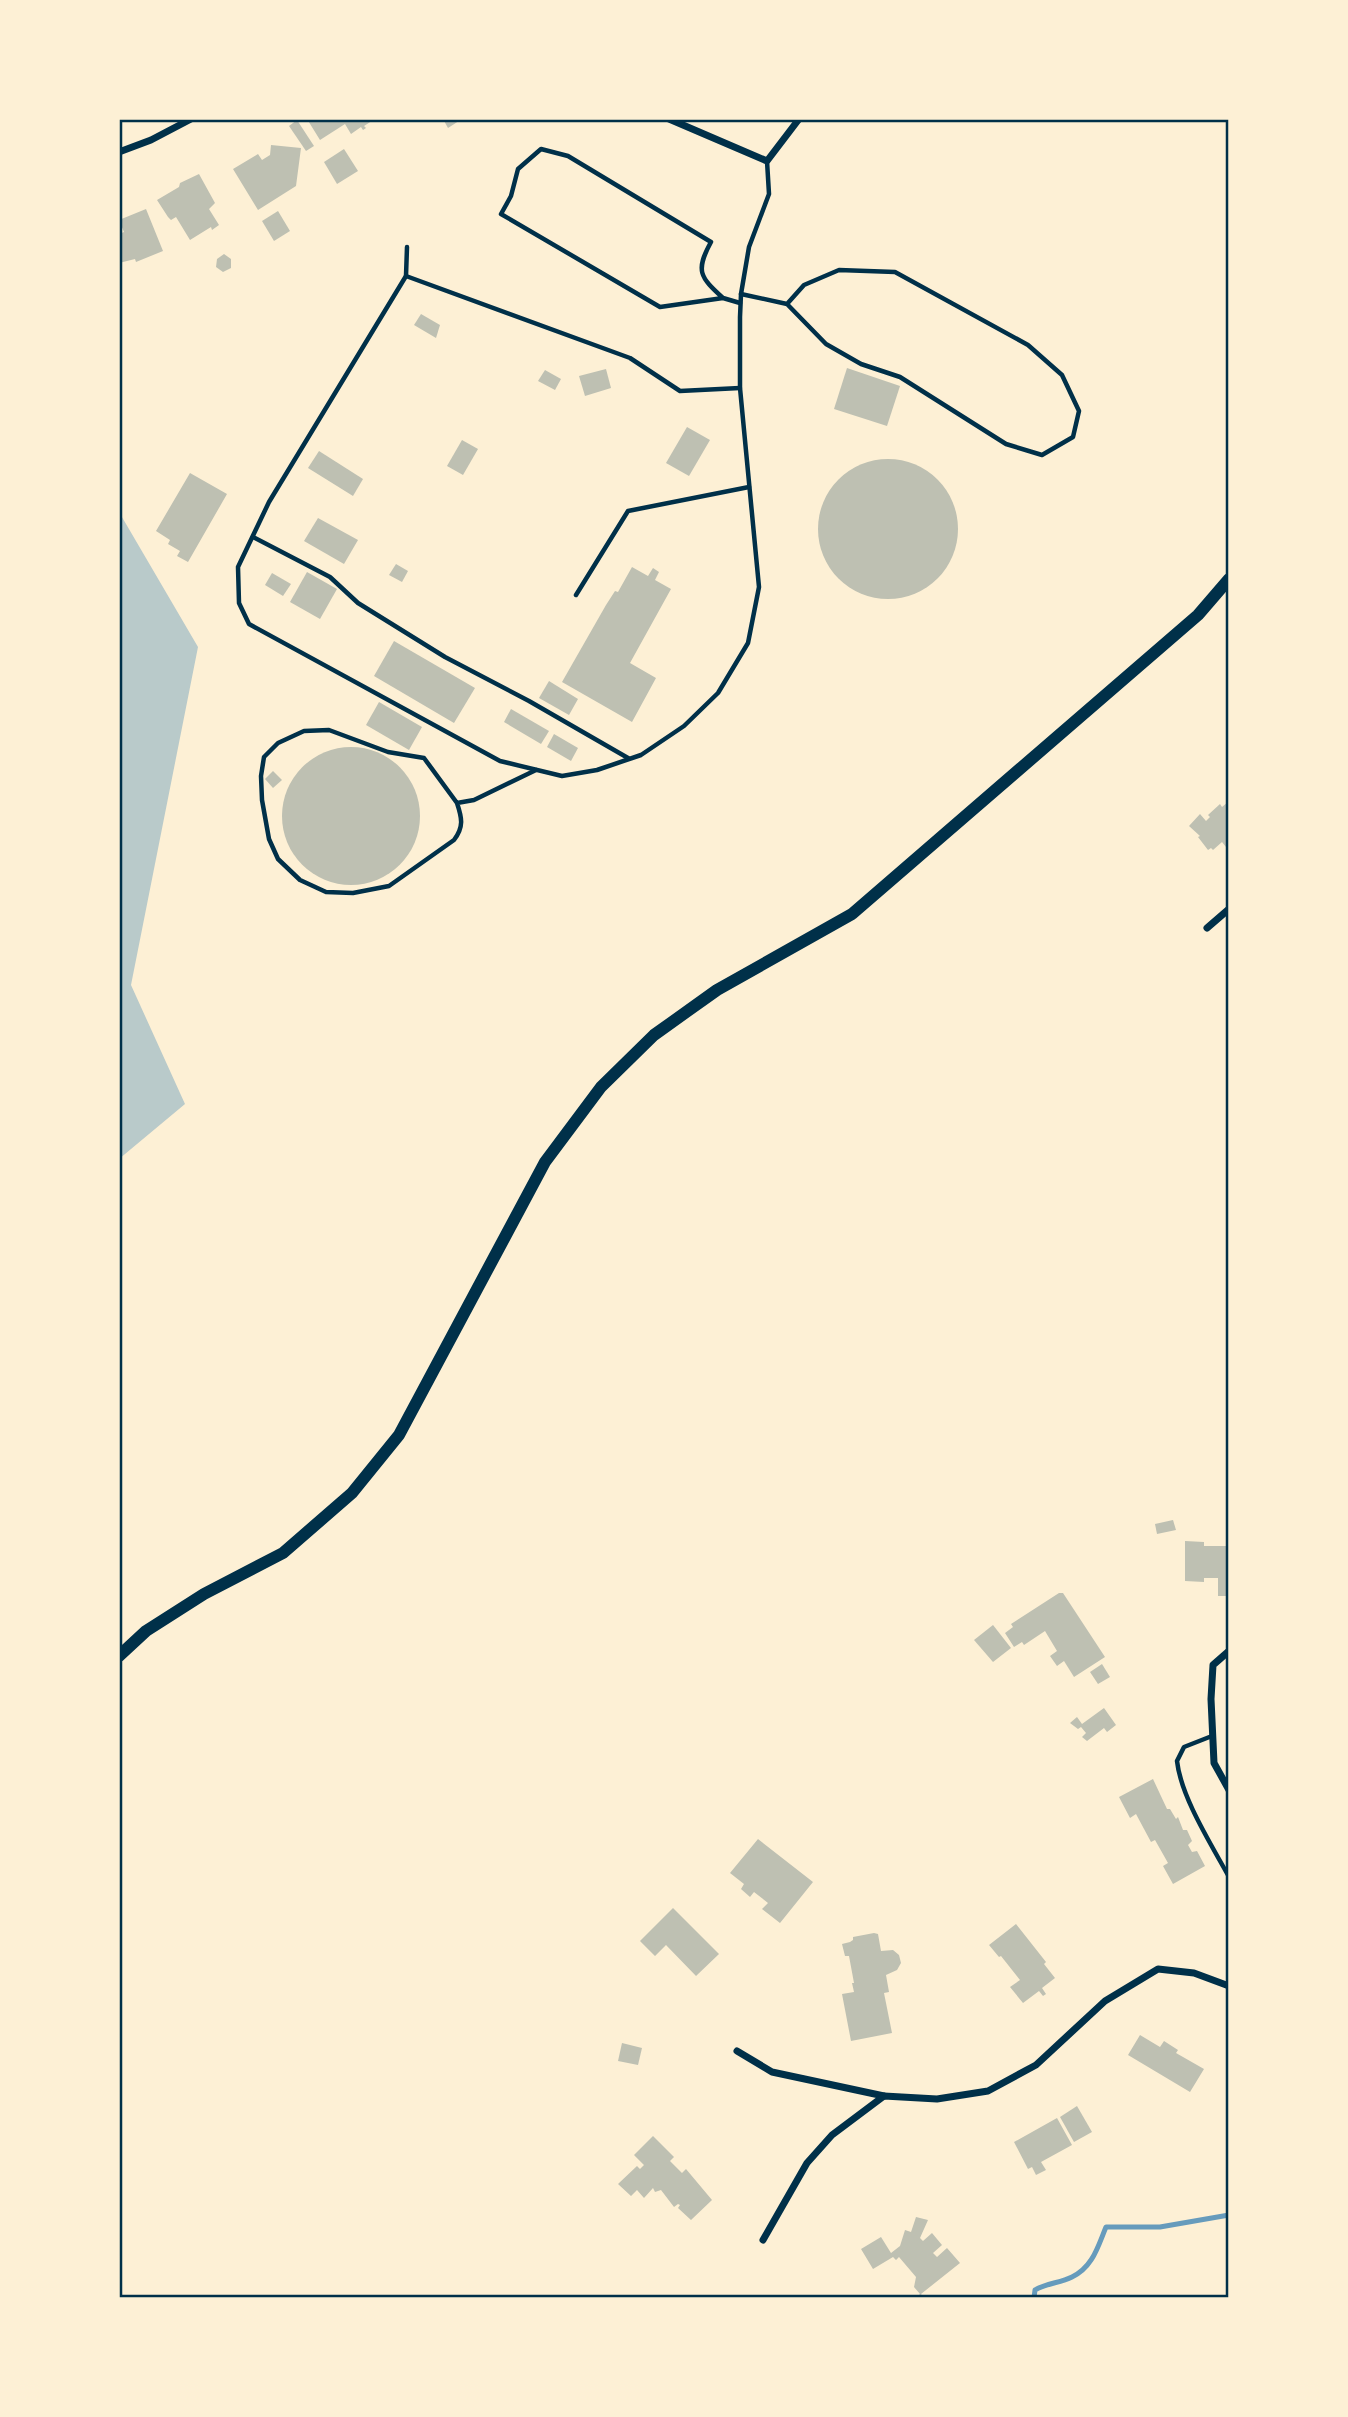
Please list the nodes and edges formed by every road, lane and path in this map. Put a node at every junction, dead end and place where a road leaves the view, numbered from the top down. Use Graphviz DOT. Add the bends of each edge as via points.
graph roads {
  1 [pos="191,119"];
  2 [pos="669,119"];
  3 [pos="799,119"];
  4 [pos="119,152"];
  5 [pos="767,162"];
  6 [pos="407,247"];
  7 [pos="406,276"];
  8 [pos="741,294"];
  9 [pos="723,298"];
  10 [pos="740,303"];
  11 [pos="787,304"];
  12 [pos="740,388"];
  13 [pos="750,487"];
  14 [pos="253,537"];
  15 [pos="1229,579"];
  16 [pos="576,595"];
  17 [pos="629,759"];
  18 [pos="537,770"];
  19 [pos="457,803"];
  20 [pos="1229,909"];
  21 [pos="1207,928"];
  22 [pos="1229,1651"];
  23 [pos="119,1656"];
  24 [pos="1213,1735"];
  25 [pos="1229,1790"];
  26 [pos="1229,1877"];
  27 [pos="1229,1986"];
  28 [pos="737,2050"];
  29 [pos="884,2096"];
  30 [pos="763,2240"];
  1 -- 4 [label="street"];
  2 -- 5 [label="street"];
  3 -- 5 [label="street"];
  5 -- 8 [label="lane" via="769,194 749,247"];
  6 -- 7 [label="lane"];
  7 -- 12 [label="lane" via="630,359 680,391"];
  7 -- 14 [label="lane" via="269,502"];
  8 -- 10 [label="lane"];
  8 -- 11 [label="lane"];
  9 -- 9 [label="lane" via="660,307 501,214 518,169 541,149 568,156 653,205 711,242 701,260 704,281"];
  9 -- 10 [label="lane"];
  10 -- 12 [label="lane"];
  11 -- 11 [label="lane" via="827,344 861,364 900,377 1006,444 1042,455 1073,437 1079,411 1062,375 1028,345 895,272 839,270 804,285"];
  12 -- 13 [label="lane"];
  13 -- 16 [label="lane" via="628,511"];
  13 -- 17 [label="lane" via="759,587 748,643 718,693 684,726"];
  14 -- 17 [label="lane" via="330,577 358,603 445,657"];
  14 -- 18 [label="lane" via="238,567 239,603 249,624 500,761"];
  15 -- 23 [label="street" via="1198,615 852,914 717,990 654,1035 601,1087 545,1162 399,1435 352,1493 283,1553 204,1594 146,1631"];
  17 -- 18 [label="lane" via="562,776"];
  18 -- 19 [label="lane" via="474,800"];
  19 -- 19 [label="lane" via="424,758 388,752 328,730 304,731 278,743 264,757 261,800 278,859 300,880 326,892 353,893 389,886 454,840 463,821"];
  20 -- 21 [label="street"];
  22 -- 24 [label="street" via="1213,1665"];
  24 -- 25 [label="street" via="1214,1763"];
  24 -- 26 [label="lane" via="1184,1748 1177,1761 1202,1828"];
  27 -- 29 [label="street" via="1194,1973 1158,1969 1105,2001 1036,2064 988,2091 937,2099"];
  28 -- 29 [label="street" via="772,2072"];
  29 -- 30 [label="street" via="832,2134 807,2164"];
}
